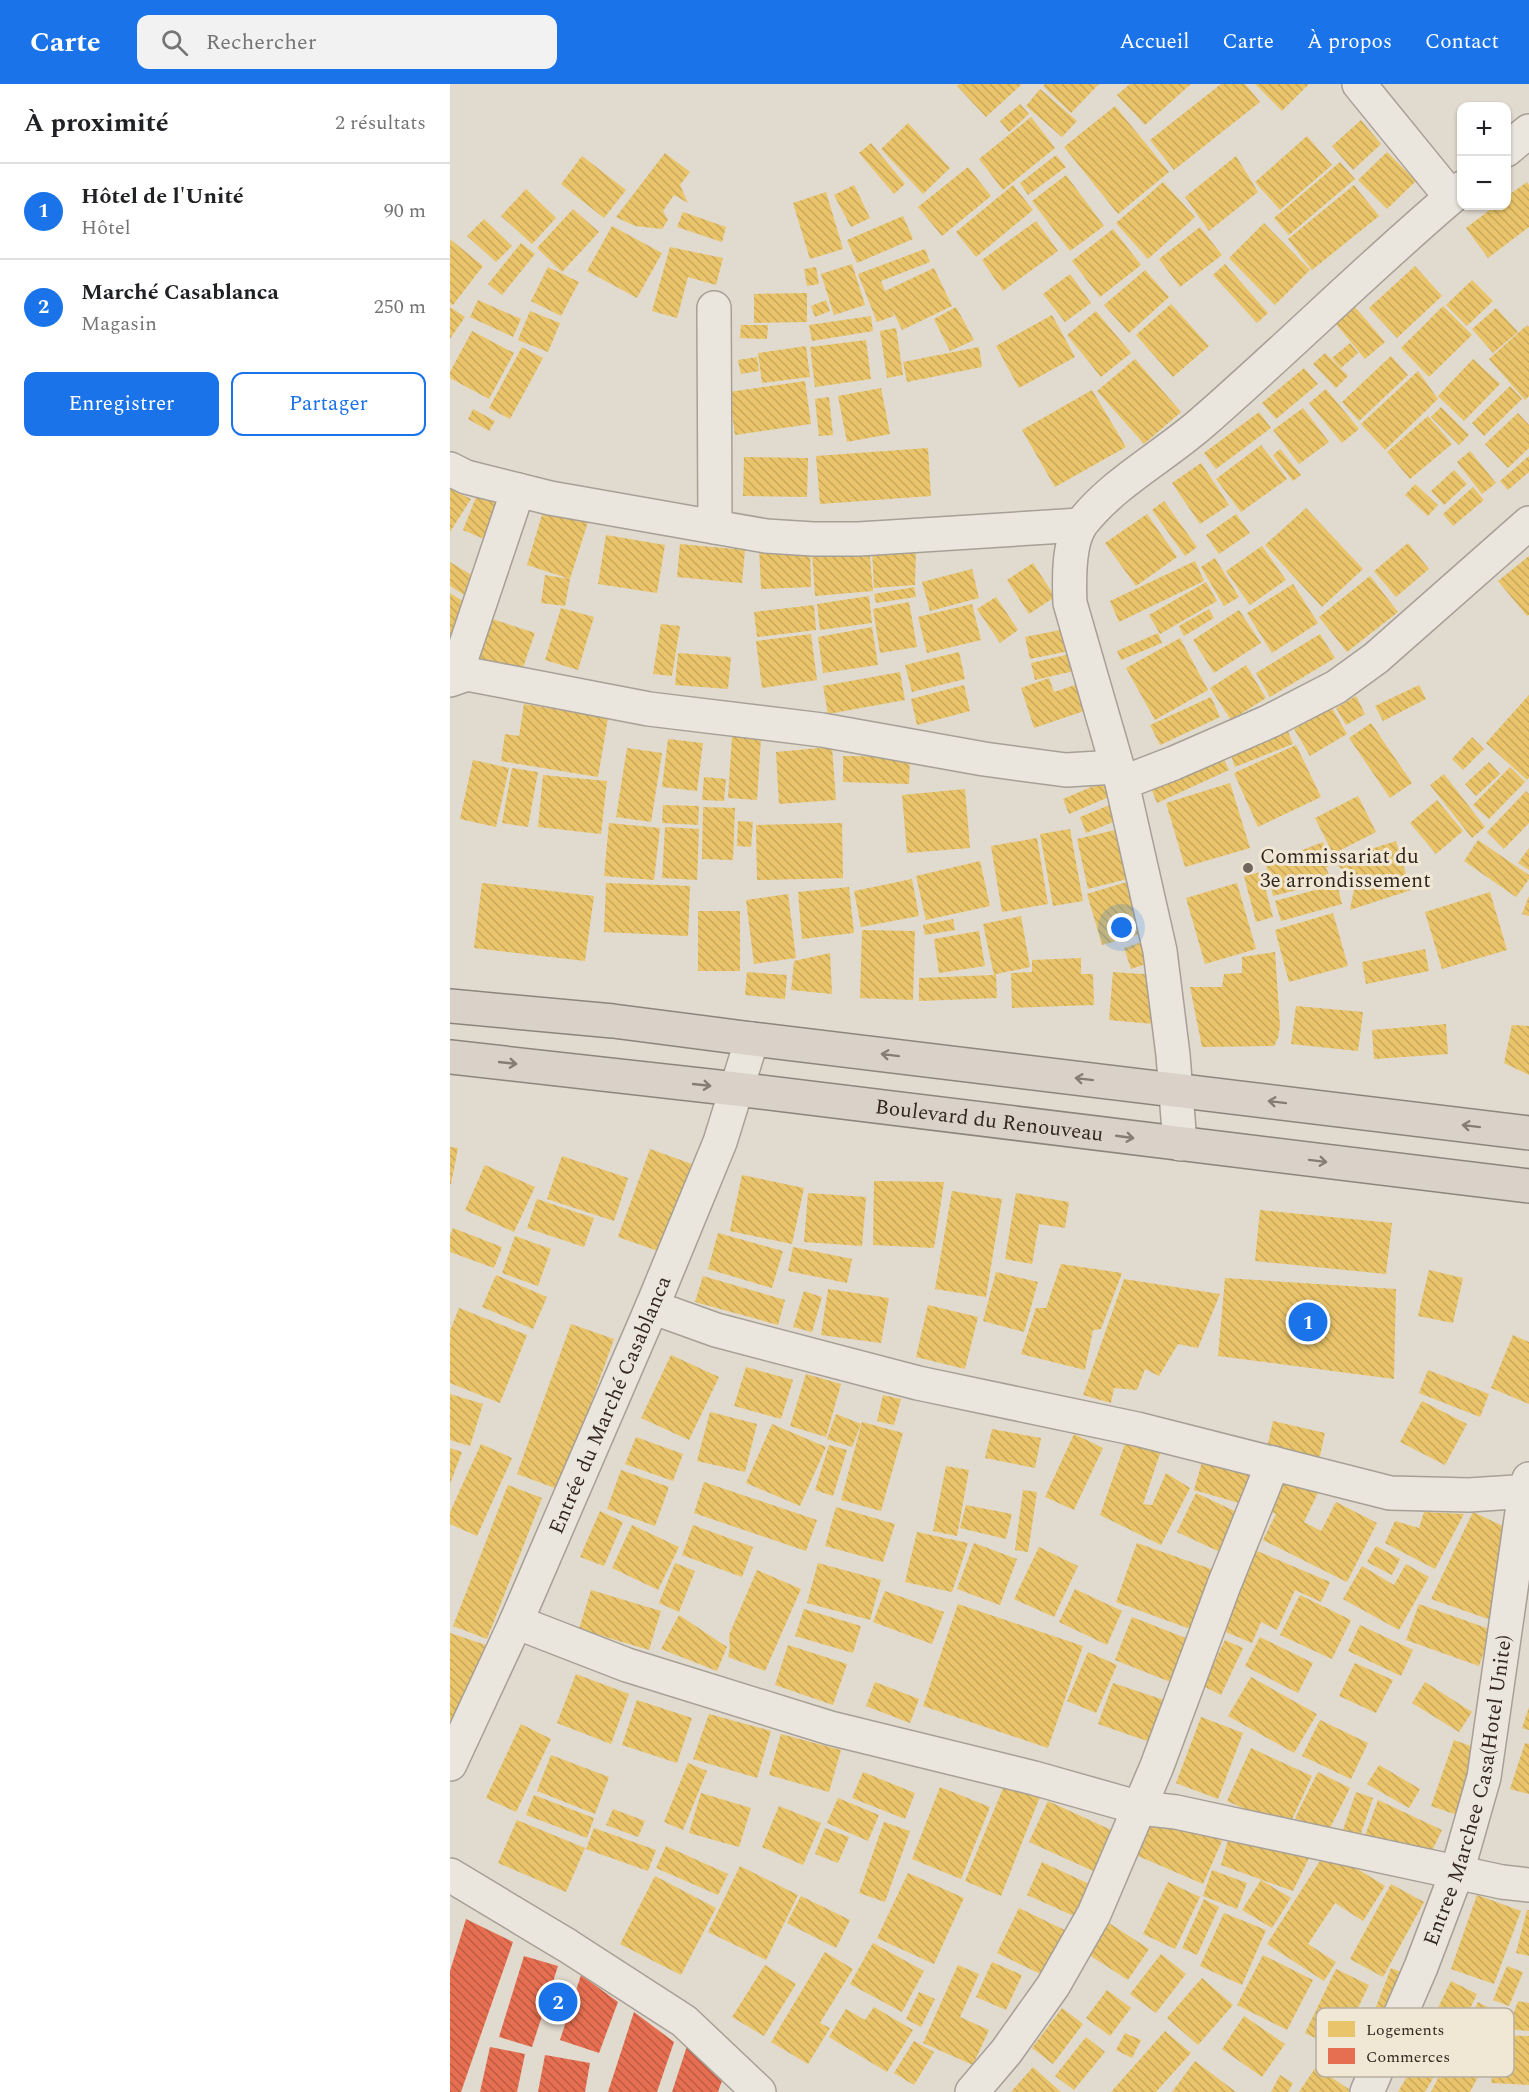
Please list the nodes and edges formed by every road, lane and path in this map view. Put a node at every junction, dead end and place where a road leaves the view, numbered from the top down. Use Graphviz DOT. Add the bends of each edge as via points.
graph roads {
  1 [pos="1359,84"];
  2 [pos="1529,131"];
  3 [pos="1511,146"];
  4 [pos="1456,192"];
  5 [pos="714,308"];
  6 [pos="450,469"];
  7 [pos="519,490"];
  8 [pos="1529,523"];
  9 [pos="1080,525"];
  10 [pos="715,527"];
  11 [pos="452,679"];
  12 [pos="1119,775"];
  13 [pos="450,1006"];
  14 [pos="752,1039"];
  15 [pos="450,1057"];
  16 [pos="736,1089"];
  17 [pos="1176,1090"];
  18 [pos="1529,1132"];
  19 [pos="1180,1144"];
  20 [pos="1529,1186"];
  21 [pos="652,1307"];
  22 [pos="1273,1463"];
  23 [pos="1528,1487"];
  24 [pos="516,1622"];
  25 [pos="450,1764"];
  26 [pos="1140,1808"];
  27 [pos="1457,1872"];
  28 [pos="450,1875"];
  29 [pos="1529,1885"];
  30 [pos="1403,2008"];
  31 [pos="1373,2077"];
  32 [pos="759,2092"];
  33 [pos="972,2092"];
  34 [pos="1366,2092"];
  1 -- 4 [label="street"];
  2 -- 3 [label="street"];
  4 -- 9 [label="street" via="1202,423 1104,499"];
  5 -- 10 [label="street"];
  6 -- 7 [label="street"];
  7 -- 10 [label="street"];
  7 -- 11 [label="street"];
  8 -- 12 [label="street" via="1376,658 1336,687 1174,764"];
  9 -- 10 [label="street" via="859,539 766,536"];
  9 -- 12 [label="street" via="1072,551 1070,603"];
  11 -- 12 [label="street" via="467,674 649,709 822,730 984,759"];
  12 -- 17 [label="street" via="1160,951"];
  13 -- 14 [label="highway"];
  14 -- 16 [label="street, Entrée du Marché Casablanca"];
  17 -- 14 [label="highway, one-way"];
  15 -- 16 [label="highway, Boulevard du Renouveau, one-way"];
  16 -- 19 [label="highway, Boulevard du Renouveau, one-way"];
  16 -- 21 [label="street, Entrée du Marché Casablanca" via="720,1142"];
  18 -- 17 [label="highway, one-way"];
  17 -- 19 [label="street"];
  19 -- 20 [label="highway, Boulevard du Renouveau, one-way"];
  21 -- 22 [label="street" via="716,1330 918,1383 1137,1429"];
  21 -- 24 [label="street, Entrée du Marché Casablanca"];
  22 -- 23 [label="street" via="1390,1493 1469,1495"];
  22 -- 26 [label="street"];
  23 -- 27 [label="street, Entree Marchee Casa(Hotel Unite)" via="1484,1777"];
  24 -- 25 [label="street, Entrée du Marché Casablanca"];
  24 -- 26 [label="street" via="627,1665 830,1728"];
  26 -- 27 [label="street" via="1176,1812"];
  26 -- 33 [label="street" via="1094,1914 1053,1986"];
  27 -- 29 [label="street"];
  27 -- 30 [label="street, Entree Marchee Casa(Hotel Unite)"];
  28 -- 32 [label="street" via="684,2021"];
  31 -- 34 [label="street, Entree Marchee Casa(Hotel Unite)"];
}
